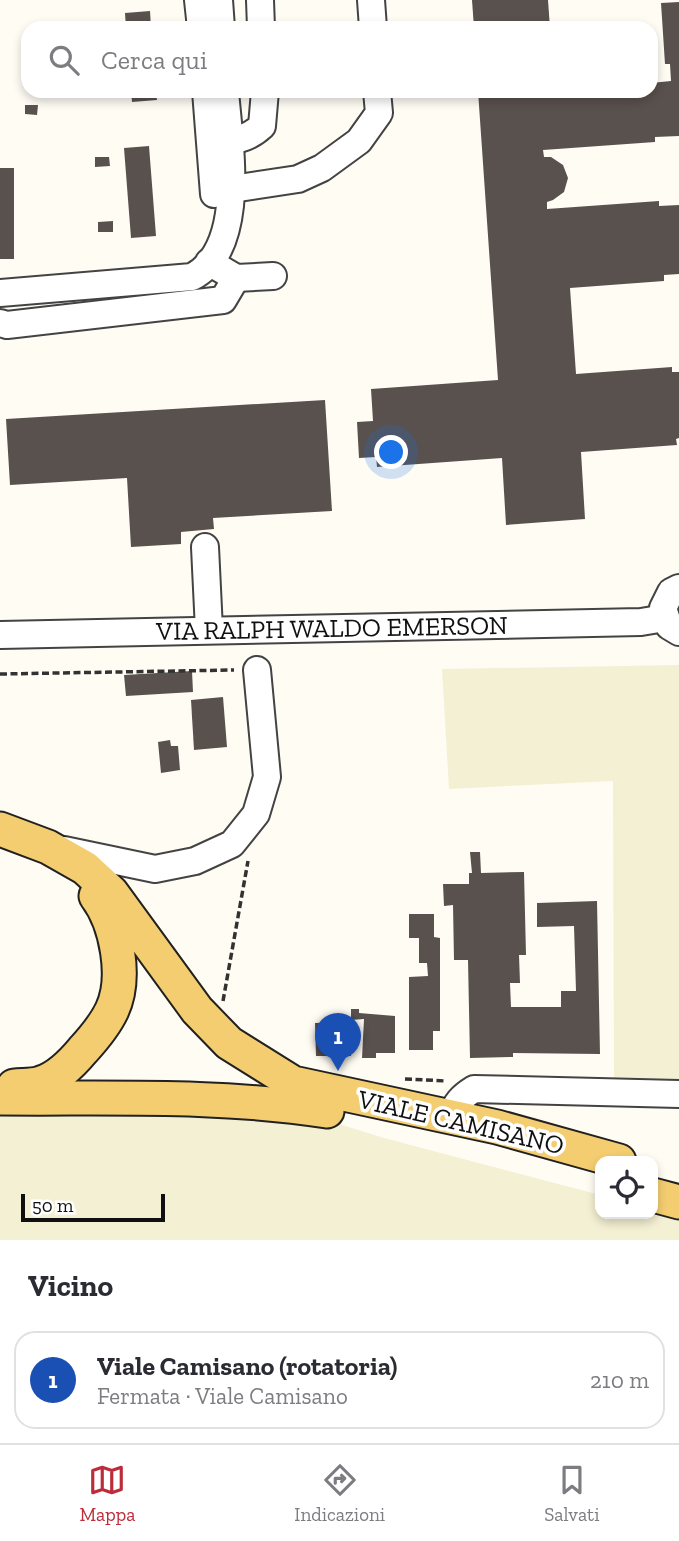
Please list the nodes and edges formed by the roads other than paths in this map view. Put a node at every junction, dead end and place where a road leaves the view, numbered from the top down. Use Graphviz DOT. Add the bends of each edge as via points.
graph roads {
  1 [pos="198,0"];
  2 [pos="219,0"];
  3 [pos="260,0"];
  4 [pos="371,0"];
  5 [pos="200,21"];
  6 [pos="220,21"];
  7 [pos="261,21"];
  8 [pos="372,21"];
  9 [pos="208,98"];
  10 [pos="224,98"];
  11 [pos="264,98"];
  12 [pos="378,98"];
  13 [pos="219,141"];
  14 [pos="232,189"];
  15 [pos="209,262"];
  16 [pos="273,276"];
  17 [pos="236,278"];
  18 [pos="0,293"];
  19 [pos="0,323"];
  20 [pos="205,547"];
  21 [pos="679,588"];
  22 [pos="672,625"];
  23 [pos="209,630"];
  24 [pos="0,635"];
  25 [pos="257,670"];
  26 [pos="0,829"];
  27 [pos="48,847"];
  28 [pos="0,1088"];
  29 [pos="679,1094"];
  30 [pos="0,1098"];
  31 [pos="340,1103"];
  32 [pos="451,1117"];
  33 [pos="601,1156"];
  34 [pos="658,1172"];
  35 [pos="679,1178"];
  36 [pos="595,1179"];
  37 [pos="658,1196"];
  38 [pos="679,1202"];
  1 -- 5 [label="street"];
  2 -- 6 [label="street"];
  3 -- 7 [label="street"];
  4 -- 8 [label="street"];
  9 -- 13 [label="street"];
  10 -- 13 [label="street"];
  11 -- 13 [label="street" via="262,126 252,136"];
  12 -- 14 [label="street" via="379,113 359,141 322,168 298,179"];
  13 -- 14 [label="street"];
  13 -- 15 [label="street" via="216,242"];
  14 -- 15 [label="street" via="227,230"];
  15 -- 17 [label="street"];
  15 -- 18 [label="street" via="192,277"];
  16 -- 17 [label="street"];
  17 -- 19 [label="street" via="223,300"];
  20 -- 23 [label="street"];
  21 -- 22 [label="street, VIA RALPH WALDO EMERSON" via="671,592 663,608"];
  22 -- 23 [label="street, VIA RALPH WALDO EMERSON"];
  23 -- 24 [label="street, VIA RALPH WALDO EMERSON"];
  25 -- 27 [label="street" via="267,777 256,814 232,844 195,861 155,869"];
  26 -- 27 [label="main road"];
  27 -- 28 [label="main road" via="78,872 102,905 116,939 120,974 113,1008 72,1063 42,1083"];
  27 -- 31 [label="main road" via="85,868 111,892 197,1010 229,1043 293,1083"];
  29 -- 32 [label="street" via="474,1089 461,1097"];
  30 -- 31 [label="main road"];
  31 -- 32 [label="main road, VIALE CAMISANO"];
  31 -- 36 [label="main road, VIALE CAMISANO"];
  32 -- 33 [label="main road, VIALE CAMISANO"];
  34 -- 35 [label="main road"];
  37 -- 38 [label="main road"];
}
